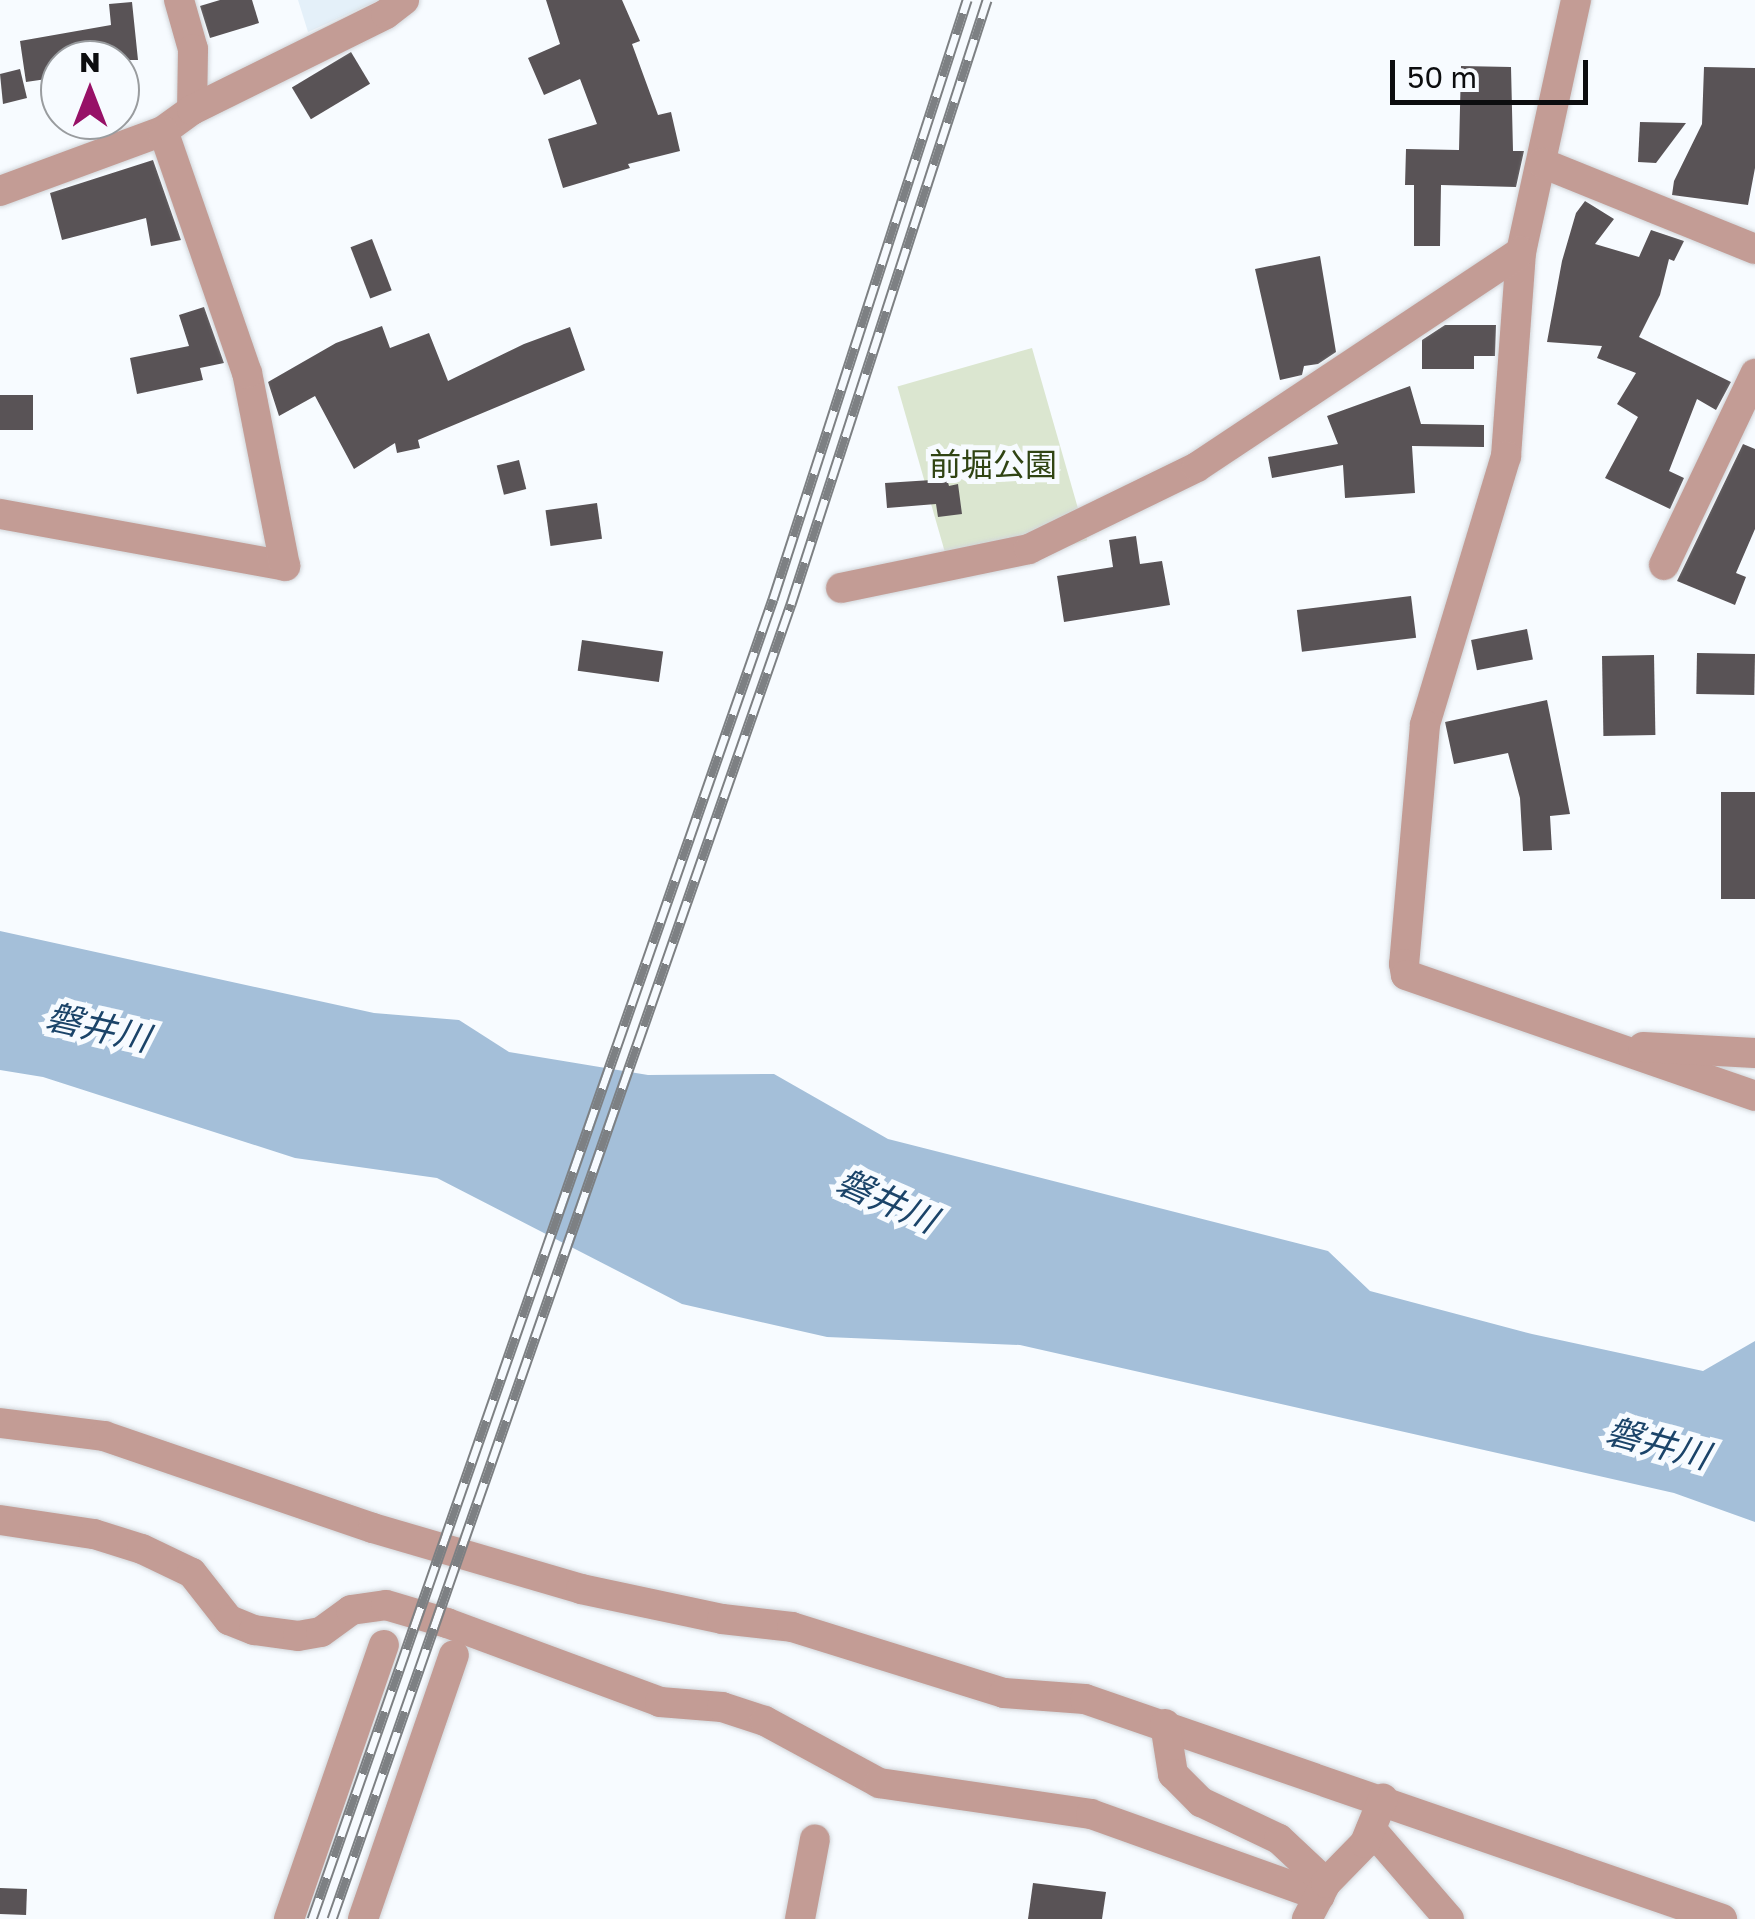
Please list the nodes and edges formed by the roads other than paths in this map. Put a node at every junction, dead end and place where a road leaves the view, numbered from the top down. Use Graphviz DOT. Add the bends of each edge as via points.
graph roads {
  1 [pos="179,0"];
  2 [pos="404,0"];
  3 [pos="1576,0"];
  4 [pos="192,110"];
  5 [pos="162,131"];
  6 [pos="1542,163"];
  7 [pos="0,191"];
  8 [pos="1755,249"];
  9 [pos="1521,252"];
  10 [pos="1755,374"];
  11 [pos="0,514"];
  12 [pos="1664,565"];
  13 [pos="841,588"];
  14 [pos="1610,1045"];
  15 [pos="1755,1053"];
  16 [pos="1755,1096"];
  17 [pos="0,1422"];
  18 [pos="0,1520"];
  19 [pos="384,1645"];
  20 [pos="454,1655"];
  21 [pos="1166,1724"];
  22 [pos="1384,1799"];
  23 [pos="1371,1829"];
  24 [pos="816,1839"];
  25 [pos="1318,1899"];
  26 [pos="289,1919"];
  27 [pos="363,1919"];
  28 [pos="800,1919"];
  29 [pos="1448,1919"];
  30 [pos="1722,1919"];
  1 -- 4 [label="street" via="194,49"];
  2 -- 4 [label="street"];
  3 -- 6 [label="street"];
  4 -- 5 [label="street"];
  5 -- 7 [label="street"];
  5 -- 11 [label="street" via="247,373 285,566"];
  6 -- 8 [label="street"];
  6 -- 9 [label="street"];
  9 -- 13 [label="street" via="1198,467 1029,549"];
  9 -- 14 [label="street" via="1506,456 1425,725 1404,964 1406,975"];
  10 -- 12 [label="street"];
  14 -- 15 [label="street"];
  14 -- 16 [label="street"];
  17 -- 21 [label="street" via="104,1436 373,1528 581,1588 792,1627 1004,1693 1085,1699"];
  18 -- 25 [label="street" via="142,1548 192,1573 229,1620 254,1630 321,1632 351,1610 386,1605 660,1702 722,1707 764,1721 879,1783 1091,1814"];
  19 -- 26 [label="street"];
  20 -- 27 [label="street"];
  21 -- 22 [label="street"];
  21 -- 25 [label="street" via="1173,1774 1201,1802 1280,1839"];
  22 -- 23 [label="street"];
  22 -- 30 [label="street"];
  23 -- 25 [label="street"];
  23 -- 29 [label="street"];
  24 -- 28 [label="street"];
}
